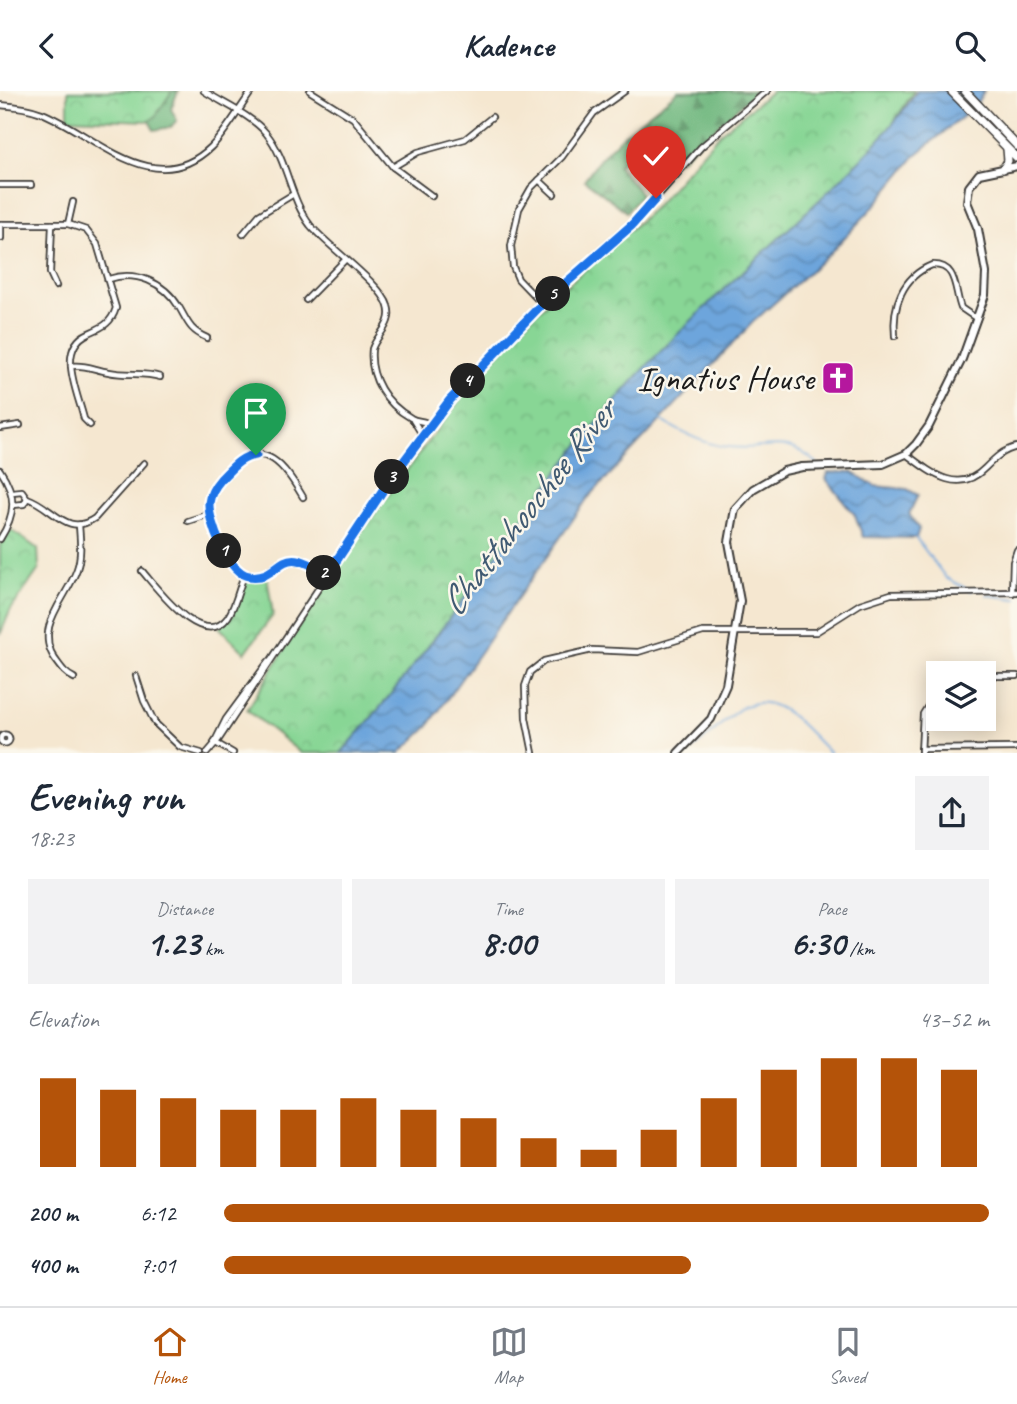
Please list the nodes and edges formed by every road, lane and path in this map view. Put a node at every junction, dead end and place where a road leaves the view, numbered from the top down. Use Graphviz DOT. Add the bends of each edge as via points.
graph roads {
  1 [pos="204,91"];
  2 [pos="252,91"];
  3 [pos="310,91"];
  4 [pos="625,91"];
  5 [pos="767,91"];
  6 [pos="951,91"];
  7 [pos="965,91"];
  8 [pos="0,105"];
  9 [pos="237,112"];
  10 [pos="492,117"];
  11 [pos="1017,146"];
  12 [pos="1007,148"];
  13 [pos="1017,158"];
  14 [pos="1017,166"];
  15 [pos="393,167"];
  16 [pos="1003,169"];
  17 [pos="540,180"];
  18 [pos="0,185"];
  19 [pos="31,185"];
  20 [pos="554,194"];
  21 [pos="292,195"];
  22 [pos="432,196"];
  23 [pos="73,202"];
  24 [pos="1,224"];
  25 [pos="52,224"];
  26 [pos="68,224"];
  27 [pos="243,234"];
  28 [pos="1,239"];
  29 [pos="345,260"];
  30 [pos="109,279"];
  31 [pos="56,286"];
  32 [pos="306,300"];
  33 [pos="542,304"];
  34 [pos="977,319"];
  35 [pos="895,336"];
  36 [pos="207,338"];
  37 [pos="71,366"];
  38 [pos="160,377"];
  39 [pos="413,420"];
  40 [pos="20,425"];
  41 [pos="90,425"];
  42 [pos="431,425"];
  43 [pos="0,428"];
  44 [pos="423,436"];
  45 [pos="1017,447"];
  46 [pos="906,454"];
  47 [pos="144,463"];
  48 [pos="0,470"];
  49 [pos="12,492"];
  50 [pos="303,497"];
  51 [pos="27,498"];
  52 [pos="13,505"];
  53 [pos="210,514"];
  54 [pos="188,521"];
  55 [pos="79,525"];
  56 [pos="0,539"];
  57 [pos="1017,550"];
  58 [pos="142,571"];
  59 [pos="244,575"];
  60 [pos="327,575"];
  61 [pos="1015,593"];
  62 [pos="735,631"];
  63 [pos="136,675"];
  64 [pos="996,676"];
  65 [pos="1017,676"];
  66 [pos="74,678"];
  67 [pos="926,709"];
  68 [pos="214,741"];
  69 [pos="1017,748"];
  70 [pos="921,751"];
  71 [pos="186,752"];
  72 [pos="201,753"];
  73 [pos="207,753"];
  74 [pos="233,753"];
  75 [pos="533,753"];
  76 [pos="678,753"];
  1 -- 9 [label="street"];
  2 -- 9 [label="street"];
  3 -- 15 [label="street" via="353,118"];
  4 -- 17 [label="street" via="597,110"];
  5 -- 33 [label="street" via="723,127 632,225"];
  6 -- 12 [label="main road"];
  7 -- 11 [label="main road"];
  8 -- 9 [label="street" via="42,113 116,155 155,168 181,165 200,156"];
  9 -- 21 [label="street" via="272,141"];
  10 -- 15 [label="street" via="465,139 418,152"];
  12 -- 13 [label="main road"];
  12 -- 16 [label="main road"];
  14 -- 16 [label="street"];
  15 -- 22 [label="street"];
  16 -- 34 [label="street" via="979,174 968,190 967,206 977,225 986,273"];
  17 -- 20 [label="street"];
  17 -- 33 [label="street" via="519,209 511,253 518,279"];
  18 -- 19 [label="street"];
  21 -- 27 [label="street" via="259,215"];
  21 -- 29 [label="street" via="310,224"];
  23 -- 26 [label="street"];
  24 -- 25 [label="street"];
  24 -- 28 [label="street"];
  25 -- 26 [label="street"];
  25 -- 31 [label="street" via="50,272"];
  26 -- 30 [label="street" via="91,234"];
  29 -- 32 [label="street"];
  29 -- 39 [label="street" via="388,305 387,324 372,349 374,376 383,394"];
  30 -- 36 [label="street" via="130,274 148,279 178,305 190,329"];
  30 -- 37 [label="street" via="115,312 106,326 76,341"];
  33 -- 42 [label="street"];
  34 -- 35 [label="street" via="961,308 952,274 943,266 932,265 902,291"];
  34 -- 46 [label="street" via="936,413"];
  37 -- 38 [label="street"];
  37 -- 41 [label="street" via="84,419"];
  39 -- 42 [label="street"];
  39 -- 44 [label="street"];
  40 -- 43 [label="street"];
  42 -- 44 [label="street"];
  44 -- 60 [label="street"];
  45 -- 46 [label="street" via="998,455 975,476 957,482 937,477"];
  46 -- 62 [label="street" via="874,465 791,468 744,497 733,513 730,534 740,592"];
  47 -- 55 [label="street" via="96,518"];
  48 -- 49 [label="street"];
  49 -- 51 [label="street" via="22,491"];
  49 -- 52 [label="street"];
  50 -- 53 [label="street" via="281,464 253,455 238,462 215,487 209,500"];
  51 -- 52 [label="street" via="24,504"];
  51 -- 55 [label="street" via="61,521"];
  52 -- 56 [label="street" via="10,523"];
  53 -- 54 [label="street"];
  53 -- 59 [label="street" via="230,564"];
  55 -- 66 [label="street" via="77,569 46,638 50,651"];
  57 -- 61 [label="street" via="1012,570"];
  58 -- 59 [label="street" via="188,619 208,627 228,617"];
  59 -- 60 [label="street" via="259,575 297,558"];
  60 -- 68 [label="street"];
  61 -- 62 [label="street" via="891,594 860,604 816,632"];
  62 -- 75 [label="street" via="688,634 638,652 584,651 538,664 525,686"];
  62 -- 76 [label="street" via="717,709"];
  63 -- 71 [label="street" via="155,721"];
  64 -- 65 [label="street"];
  67 -- 70 [label="street"];
  68 -- 73 [label="street"];
  68 -- 74 [label="street"];
  69 -- 70 [label="street"];
  71 -- 72 [label="street"];
}
